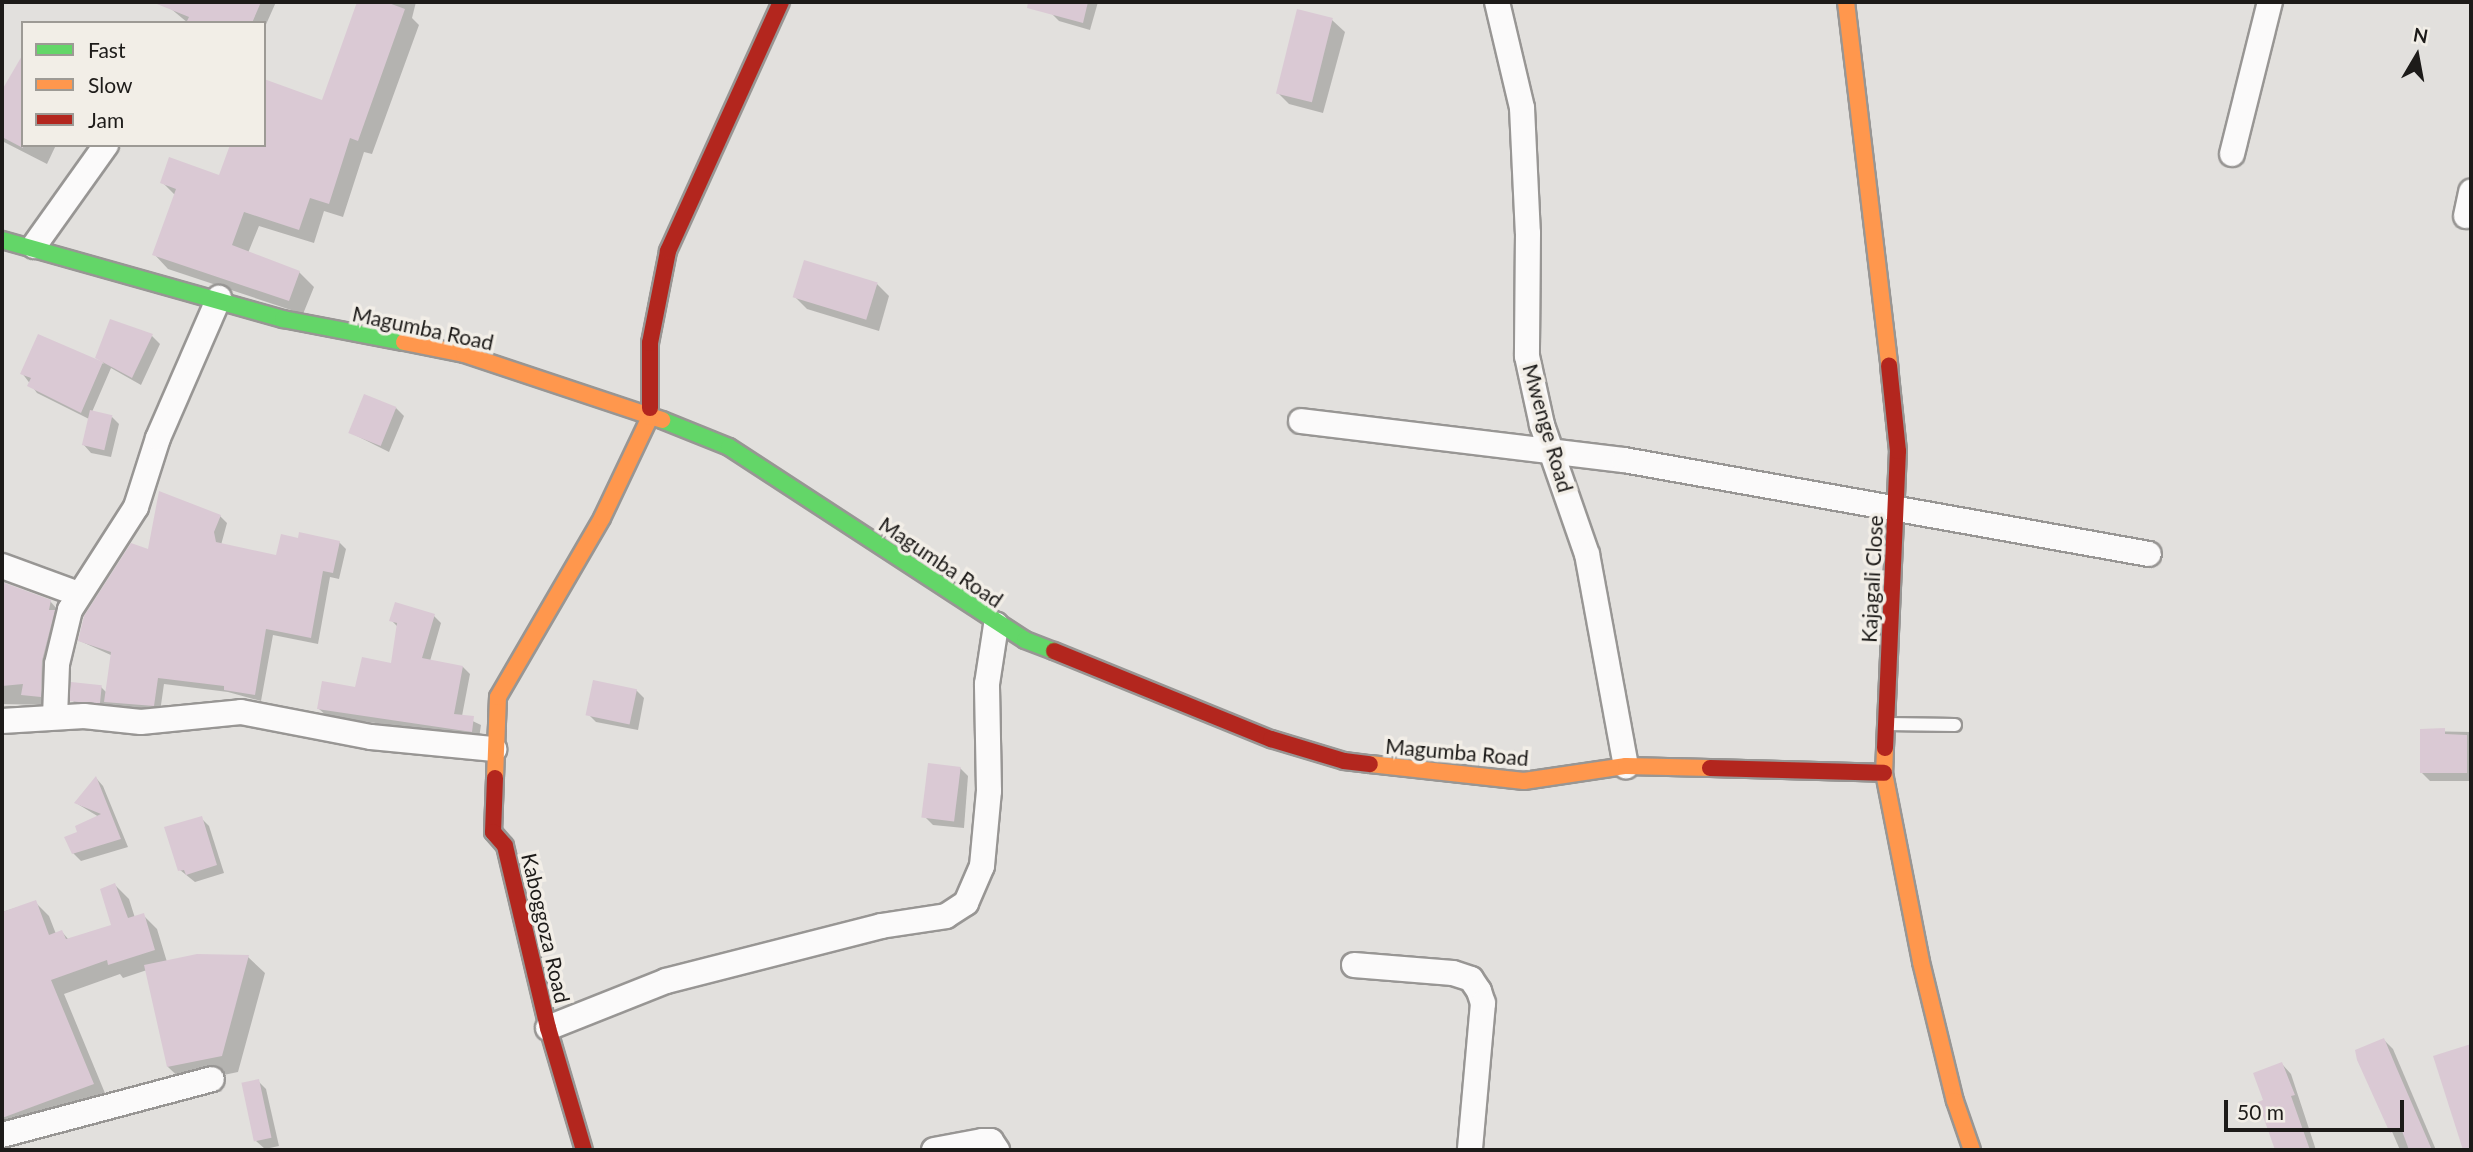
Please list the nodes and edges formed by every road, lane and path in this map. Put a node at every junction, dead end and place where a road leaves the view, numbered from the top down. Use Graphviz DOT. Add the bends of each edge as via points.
graph roads {
  1 [pos="780,2"];
  2 [pos="1497,2"];
  3 [pos="1846,2"];
  4 [pos="2270,2"];
  5 [pos="105,147"];
  6 [pos="2232,154"];
  7 [pos="2471,192"];
  8 [pos="2466,216"];
  9 [pos="2,240"];
  10 [pos="34,246"];
  11 [pos="219,298"];
  12 [pos="650,417"];
  13 [pos="1301,421"];
  14 [pos="1552,453"];
  15 [pos="1897,506"];
  16 [pos="2149,554"];
  17 [pos="2,566"];
  18 [pos="78,594"];
  19 [pos="996,625"];
  20 [pos="55,717"];
  21 [pos="2,721"];
  22 [pos="1886,724"];
  23 [pos="1955,725"];
  24 [pos="494,749"];
  25 [pos="1626,766"];
  26 [pos="1884,774"];
  27 [pos="1354,965"];
  28 [pos="548,1028"];
  29 [pos="212,1079"];
  30 [pos="2,1135"];
  31 [pos="584,1150"];
  32 [pos="934,1150"];
  33 [pos="997,1150"];
  34 [pos="1470,1150"];
  35 [pos="1972,1150"];
  1 -- 12 [label="street" via="668,251 650,344"];
  2 -- 14 [label="street, Mwenge Road" via="1522,108 1527,356"];
  3 -- 15 [label="street, Kajagali Close" via="1874,210 1898,451"];
  4 -- 6 [label="street"];
  5 -- 10 [label="street"];
  7 -- 8 [label="street"];
  9 -- 10 [label="street, Magumba Road"];
  10 -- 11 [label="street, Magumba Road"];
  11 -- 12 [label="street, Magumba Road" via="283,319 464,354"];
  11 -- 18 [label="street" via="158,438 136,507"];
  12 -- 19 [label="street, Magumba Road" via="730,447"];
  12 -- 24 [label="street, Kaboggoza Road" via="602,518 498,697"];
  13 -- 14 [label="street"];
  14 -- 15 [label="street" via="1624,460"];
  14 -- 25 [label="street, Mwenge Road" via="1587,554"];
  15 -- 16 [label="street"];
  15 -- 22 [label="street, Kajagali Close"];
  17 -- 18 [label="street"];
  18 -- 20 [label="street" via="57,664"];
  19 -- 25 [label="street, Magumba Road" via="1271,739 1344,761 1524,781"];
  19 -- 28 [label="street" via="987,684 989,791 982,866 966,903 946,916 868,929 666,981"];
  20 -- 21 [label="street"];
  20 -- 24 [label="street" via="141,722 241,712 381,739"];
  22 -- 23 [label="lane"];
  22 -- 26 [label="street, Kajagali Close"];
  24 -- 28 [label="street, Kaboggoza Road" via="493,832 505,846"];
  25 -- 26 [label="street, Magumba Road"];
  26 -- 35 [label="street, Kajagali Close" via="1921,961 1955,1101"];
  27 -- 34 [label="street" via="1453,973 1471,979 1479,990 1483,1003"];
  28 -- 31 [label="street, Kaboggoza Road"];
  29 -- 30 [label="street"];
  32 -- 33 [label="street" via="982,1141 991,1141"];
}
